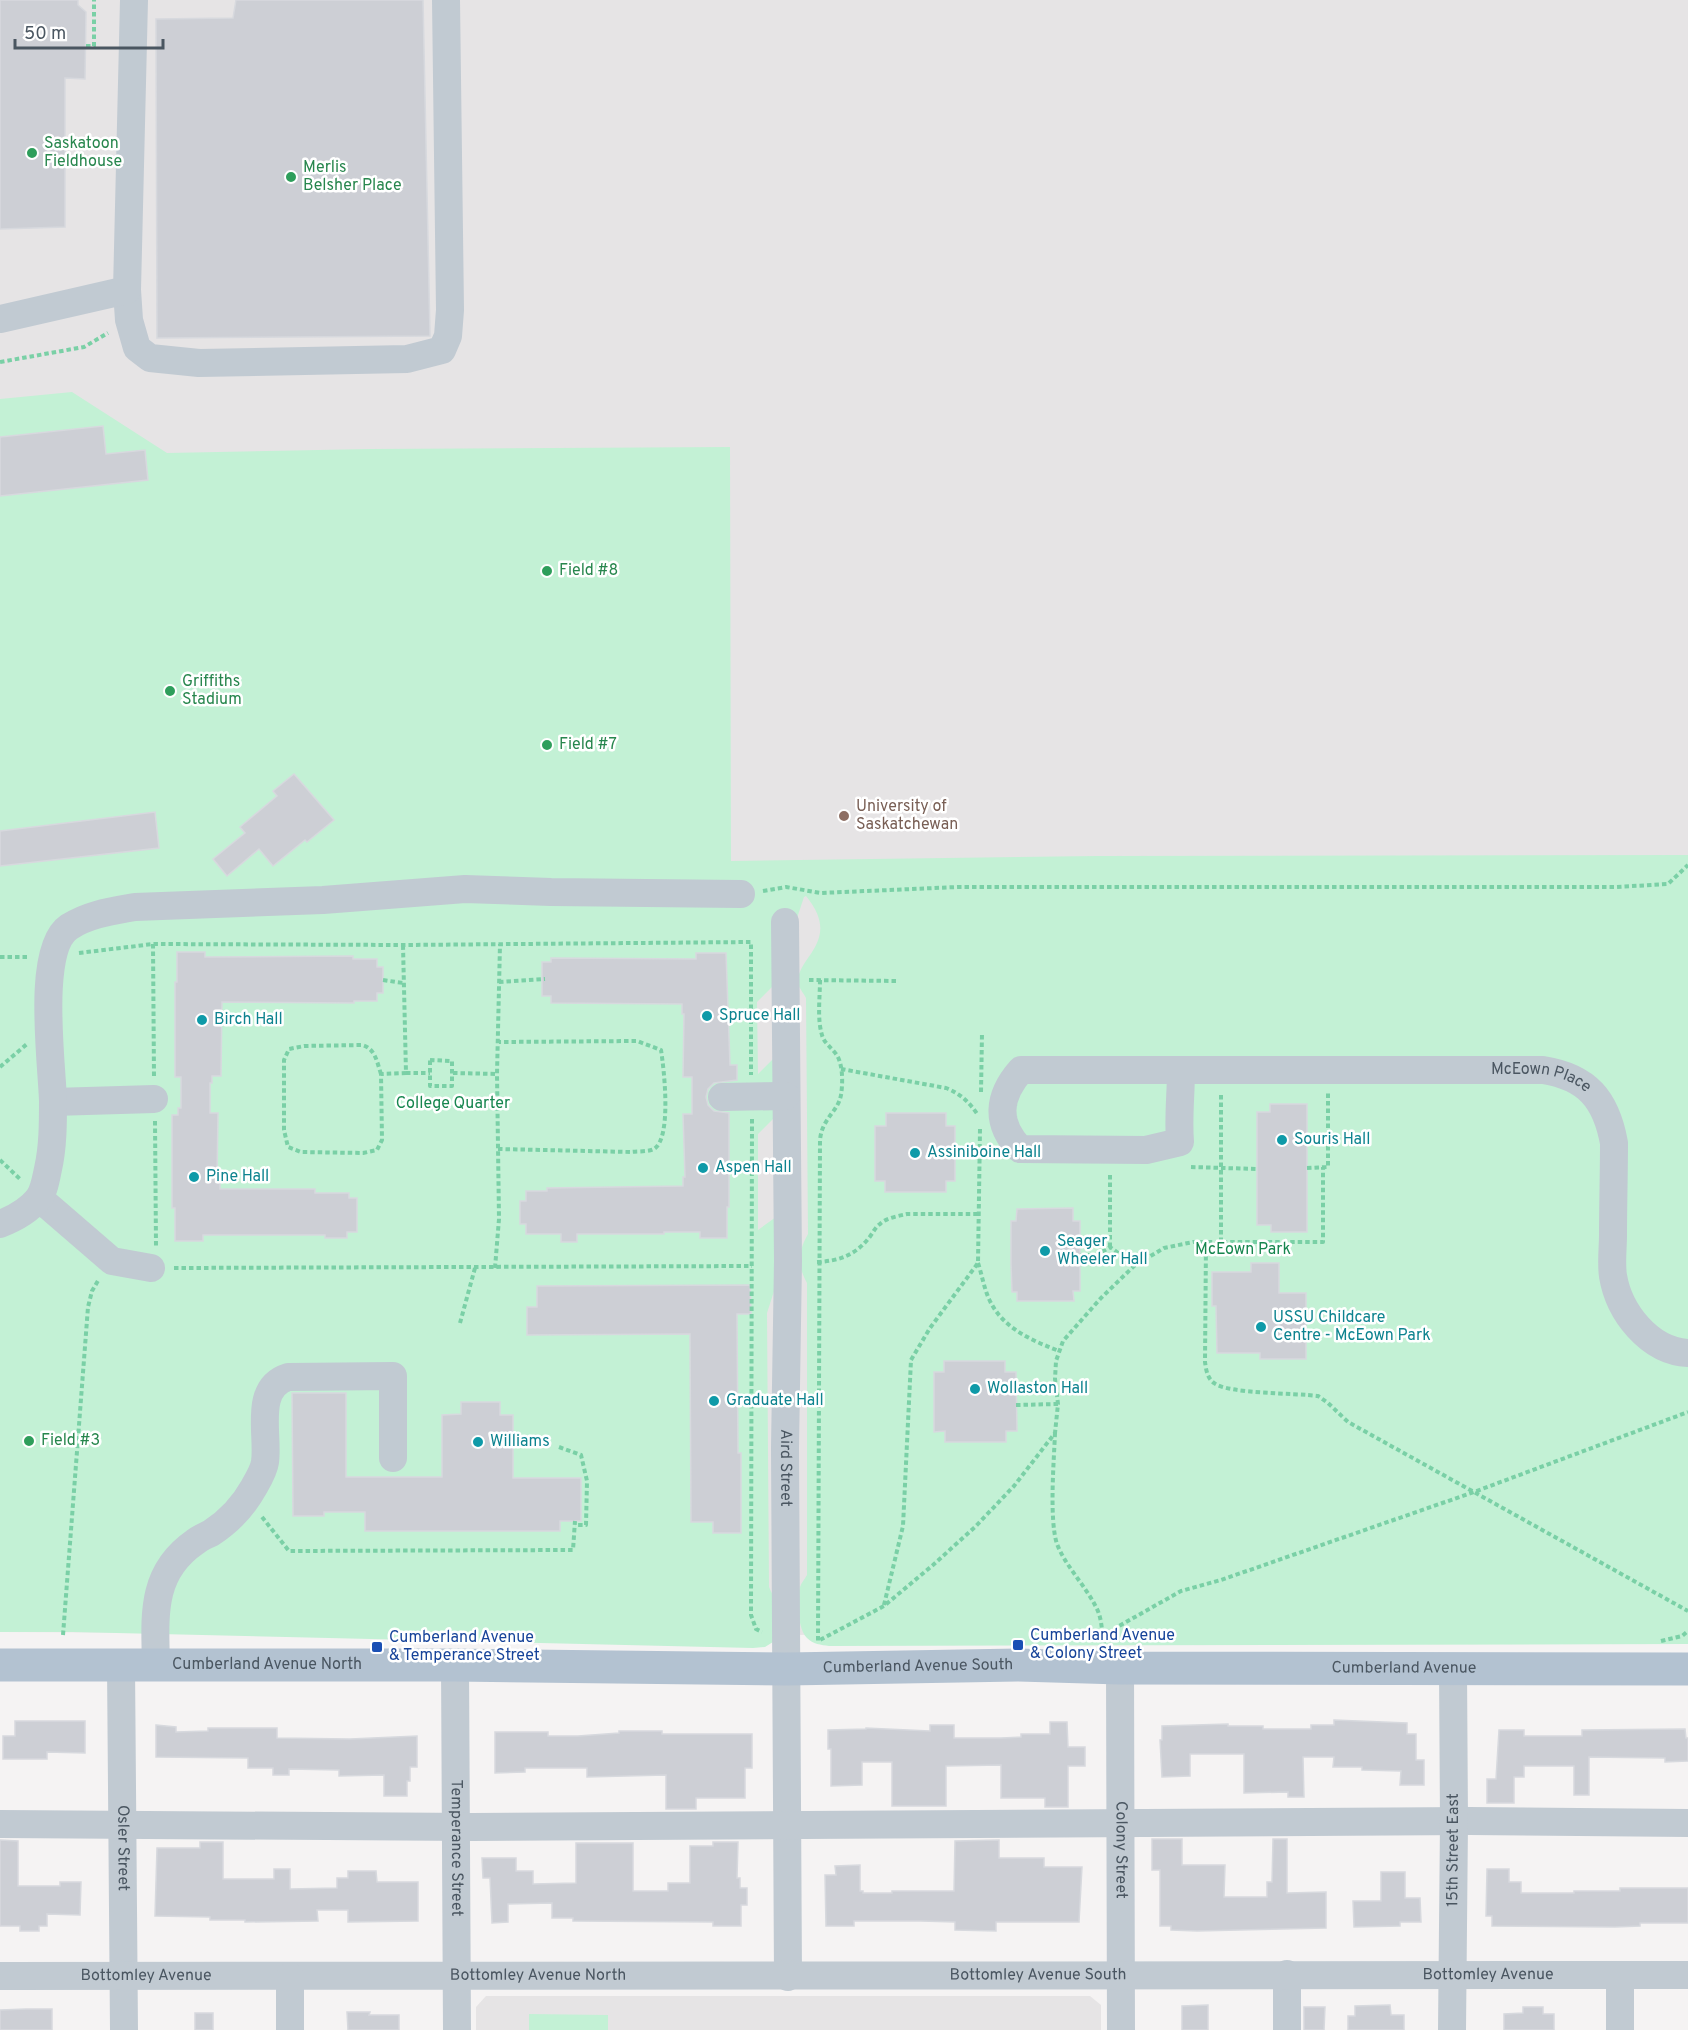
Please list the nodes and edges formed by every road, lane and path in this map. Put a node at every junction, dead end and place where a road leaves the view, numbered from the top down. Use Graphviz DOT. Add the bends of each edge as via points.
graph roads {
  1 [pos="94,0"];
  2 [pos="134,0"];
  3 [pos="446,0"];
  4 [pos="86,46"];
  5 [pos="127,290"];
  6 [pos="0,319"];
  7 [pos="114,330"];
  8 [pos="0,362"];
  9 [pos="1688,865"];
  10 [pos="741,894"];
  11 [pos="785,922"];
  12 [pos="500,944"];
  13 [pos="403,945"];
  14 [pos="53,957"];
  15 [pos="751,978"];
  16 [pos="544,979"];
  17 [pos="383,980"];
  18 [pos="785,980"];
  19 [pos="820,980"];
  20 [pos="899,981"];
  21 [pos="499,982"];
  22 [pos="403,983"];
  23 [pos="982,1033"];
  24 [pos="499,1042"];
  25 [pos="841,1069"];
  26 [pos="1180,1070"];
  27 [pos="1222,1070"];
  28 [pos="1328,1070"];
  29 [pos="406,1072"];
  30 [pos="452,1072"];
  31 [pos="430,1073"];
  32 [pos="381,1074"];
  33 [pos="497,1074"];
  34 [pos="752,1096"];
  35 [pos="786,1096"];
  36 [pos="722,1097"];
  37 [pos="981,1097"];
  38 [pos="154,1099"];
  39 [pos="53,1102"];
  40 [pos="980,1107"];
  41 [pos="980,1118"];
  42 [pos="498,1149"];
  43 [pos="1110,1150"];
  44 [pos="1191,1167"];
  45 [pos="1323,1167"];
  46 [pos="1220,1168"];
  47 [pos="1308,1168"];
  48 [pos="1257,1170"];
  49 [pos="39,1198"];
  50 [pos="979,1214"];
  51 [pos="0,1224"];
  52 [pos="1206,1241"];
  53 [pos="1221,1242"];
  54 [pos="1110,1247"];
  55 [pos="1073,1255"];
  56 [pos="1144,1258"];
  57 [pos="111,1261"];
  58 [pos="788,1261"];
  59 [pos="818,1263"];
  60 [pos="978,1263"];
  61 [pos="752,1266"];
  62 [pos="151,1268"];
  63 [pos="475,1268"];
  64 [pos="495,1268"];
  65 [pos="460,1323"];
  66 [pos="1059,1351"];
  67 [pos="1688,1353"];
  68 [pos="1059,1404"];
  69 [pos="1016,1405"];
  70 [pos="1688,1412"];
  71 [pos="1054,1432"];
  72 [pos="559,1447"];
  73 [pos="393,1458"];
  74 [pos="255,1486"];
  75 [pos="1474,1492"];
  76 [pos="884,1606"];
  77 [pos="1688,1611"];
  78 [pos="1688,1631"];
  79 [pos="63,1635"];
  80 [pos="770,1637"];
  81 [pos="1658,1641"];
  82 [pos="1108,1660"];
  83 [pos="0,1665"];
  84 [pos="156,1665"];
  85 [pos="455,1665"];
  86 [pos="121,1666"];
  87 [pos="1688,1669"];
  88 [pos="787,1670"];
  89 [pos="1453,1670"];
  90 [pos="1454,1822"];
  91 [pos="1688,1822"];
  92 [pos="0,1824"];
  93 [pos="122,1824"];
  94 [pos="1120,1824"];
  95 [pos="787,1825"];
  96 [pos="455,1827"];
  97 [pos="1287,1974"];
  98 [pos="1452,1974"];
  99 [pos="1620,1975"];
  100 [pos="1688,1975"];
  101 [pos="1120,1976"];
  102 [pos="0,1977"];
  103 [pos="124,1977"];
  104 [pos="290,1977"];
  105 [pos="457,1977"];
  106 [pos="788,1977"];
  107 [pos="124,2030"];
  108 [pos="290,2030"];
  109 [pos="457,2030"];
  110 [pos="1121,2030"];
  111 [pos="1287,2030"];
  112 [pos="1452,2030"];
  113 [pos="1620,2030"];
  1 -- 4 [label="path" via="94,46"];
  2 -- 5 [label="street"];
  3 -- 5 [label="street" via="450,310 448,336 442,350 407,359 199,363 150,358 137,348 129,321"];
  5 -- 6 [label="street"];
  7 -- 8 [label="path" via="84,347"];
  9 -- 10 [label="path" via="1668,884 1617,887 958,887 821,893 786,887"];
  10 -- 14 [label="street" via="465,889 135,908 104,912 68,928"];
  11 -- 18 [label="street, Aird Street"];
  12 -- 13 [label="path"];
  12 -- 15 [label="path" via="751,942"];
  12 -- 21 [label="path"];
  13 -- 14 [label="path" via="153,944"];
  13 -- 22 [label="path"];
  14 -- 39 [label="street" via="48,1000"];
  15 -- 18 [label="path"];
  15 -- 34 [label="path"];
  16 -- 21 [label="path"];
  17 -- 22 [label="path"];
  18 -- 19 [label="path"];
  18 -- 35 [label="street, Aird Street"];
  19 -- 20 [label="path"];
  19 -- 25 [label="path" via="822,1038 837,1054"];
  21 -- 24 [label="path"];
  22 -- 29 [label="path"];
  23 -- 37 [label="path"];
  24 -- 33 [label="path"];
  24 -- 42 [label="path" via="637,1041 661,1050 664,1128 661,1142 653,1149 631,1152"];
  25 -- 41 [label="path" via="946,1088 964,1098"];
  25 -- 59 [label="path" via="841,1095 821,1128"];
  26 -- 27 [label="street, McEown Place"];
  26 -- 43 [label="street, McEown Place" via="1180,1142 1146,1150"];
  26 -- 43 [label="street, McEown Place" via="1021,1070 1014,1077 1004,1095 1002,1119 1011,1140 1020,1149"];
  27 -- 28 [label="street, McEown Place"];
  27 -- 46 [label="path"];
  28 -- 45 [label="path" via="1328,1167"];
  28 -- 67 [label="street, McEown Place" via="1543,1070 1557,1072 1591,1090 1609,1121 1614,1143 1616,1290 1630,1317 1649,1338 1671,1350"];
  29 -- 31 [label="path"];
  29 -- 32 [label="path"];
  30 -- 31 [label="path" via="452,1061 430,1060"];
  30 -- 31 [label="path" via="452,1086 430,1086"];
  30 -- 33 [label="path"];
  32 -- 32 [label="path" via="382,1140 377,1150 300,1152 288,1147 284,1130 284,1060 289,1049 362,1045 374,1053"];
  33 -- 42 [label="path"];
  34 -- 35 [label="street"];
  34 -- 36 [label="street"];
  34 -- 61 [label="path"];
  35 -- 58 [label="street, Aird Street"];
  38 -- 39 [label="street"];
  39 -- 49 [label="street" via="50,1161"];
  40 -- 41 [label="path"];
  41 -- 50 [label="path"];
  42 -- 64 [label="path"];
  43 -- 54 [label="path"];
  44 -- 46 [label="path"];
  45 -- 47 [label="path"];
  45 -- 53 [label="path" via="1323,1242"];
  46 -- 48 [label="path"];
  46 -- 53 [label="path"];
  49 -- 51 [label="street"];
  49 -- 57 [label="street"];
  50 -- 59 [label="path" via="895,1216 879,1224 851,1255"];
  50 -- 60 [label="path"];
  52 -- 53 [label="path"];
  52 -- 56 [label="path" via="1164,1248"];
  52 -- 75 [label="path" via="1205,1362 1207,1375 1214,1384 1228,1389 1318,1396 1348,1422"];
  54 -- 55 [label="path" via="1097,1255"];
  54 -- 56 [label="path" via="1125,1258"];
  56 -- 66 [label="path" via="1101,1298 1063,1341"];
  57 -- 62 [label="street"];
  57 -- 79 [label="path" via="92,1291 88,1307"];
  58 -- 59 [label="path"];
  58 -- 88 [label="street, Aird Street"];
  59 -- 76 [label="path" via="818,1641"];
  60 -- 66 [label="path" via="988,1298 999,1317 1026,1337"];
  60 -- 76 [label="path" via="911,1360 903,1526"];
  61 -- 64 [label="path"];
  61 -- 80 [label="path" via="751,1615 756,1629"];
  62 -- 63 [label="path"];
  63 -- 64 [label="path"];
  63 -- 65 [label="path"];
  66 -- 68 [label="path" via="1054,1379"];
  68 -- 69 [label="path"];
  68 -- 71 [label="path"];
  70 -- 75 [label="path"];
  71 -- 76 [label="path" via="1014,1486 975,1527"];
  71 -- 82 [label="path" via="1056,1542 1097,1608"];
  72 -- 74 [label="path" via="581,1455 587,1481 586,1525 575,1523 573,1550 289,1551 259,1513 254,1503"];
  73 -- 74 [label="street" via="393,1376 288,1377 271,1386 268,1395 265,1464"];
  74 -- 84 [label="street" via="227,1520 179,1554 167,1569 156,1612"];
  75 -- 77 [label="path"];
  75 -- 82 [label="path" via="1221,1580 1181,1590 1119,1626"];
  78 -- 81 [label="path"];
  82 -- 88 [label="main road, Cumberland Avenue South"];
  82 -- 89 [label="main road, Cumberland Avenue"];
  82 -- 94 [label="street, Colony Street"];
  83 -- 86 [label="main road, Cumberland Avenue North"];
  84 -- 85 [label="main road, Cumberland Avenue North"];
  84 -- 86 [label="main road, Cumberland Avenue North"];
  85 -- 88 [label="main road, Cumberland Avenue North"];
  85 -- 96 [label="street, Temperance Street"];
  86 -- 93 [label="street, Osler Street"];
  87 -- 89 [label="main road, Cumberland Avenue"];
  88 -- 95 [label="street, Aird Street"];
  89 -- 90 [label="street, 15th Street East"];
  90 -- 91 [label="street"];
  90 -- 94 [label="street"];
  90 -- 98 [label="street, 15th Street East"];
  92 -- 93 [label="street"];
  93 -- 96 [label="street"];
  93 -- 103 [label="street, Osler Street"];
  94 -- 95 [label="street"];
  94 -- 101 [label="street, Colony Street"];
  95 -- 96 [label="street"];
  95 -- 106 [label="street, Aird Street"];
  96 -- 105 [label="street, Temperance Street"];
  97 -- 98 [label="street, Bottomley Avenue"];
  97 -- 101 [label="street, Bottomley Avenue South"];
  97 -- 111 [label="street"];
  98 -- 99 [label="street, Bottomley Avenue"];
  98 -- 112 [label="street, 15th Street East"];
  99 -- 100 [label="street, Bottomley Avenue"];
  99 -- 113 [label="street"];
  101 -- 106 [label="street, Bottomley Avenue South"];
  101 -- 110 [label="street, Colony Street"];
  102 -- 103 [label="street, Bottomley Avenue"];
  103 -- 104 [label="street, Bottomley Avenue"];
  103 -- 107 [label="street, Osler Street"];
  104 -- 105 [label="street, Bottomley Avenue North"];
  104 -- 108 [label="street"];
  105 -- 106 [label="street, Bottomley Avenue North"];
  105 -- 109 [label="street, Temperance Street"];
}
